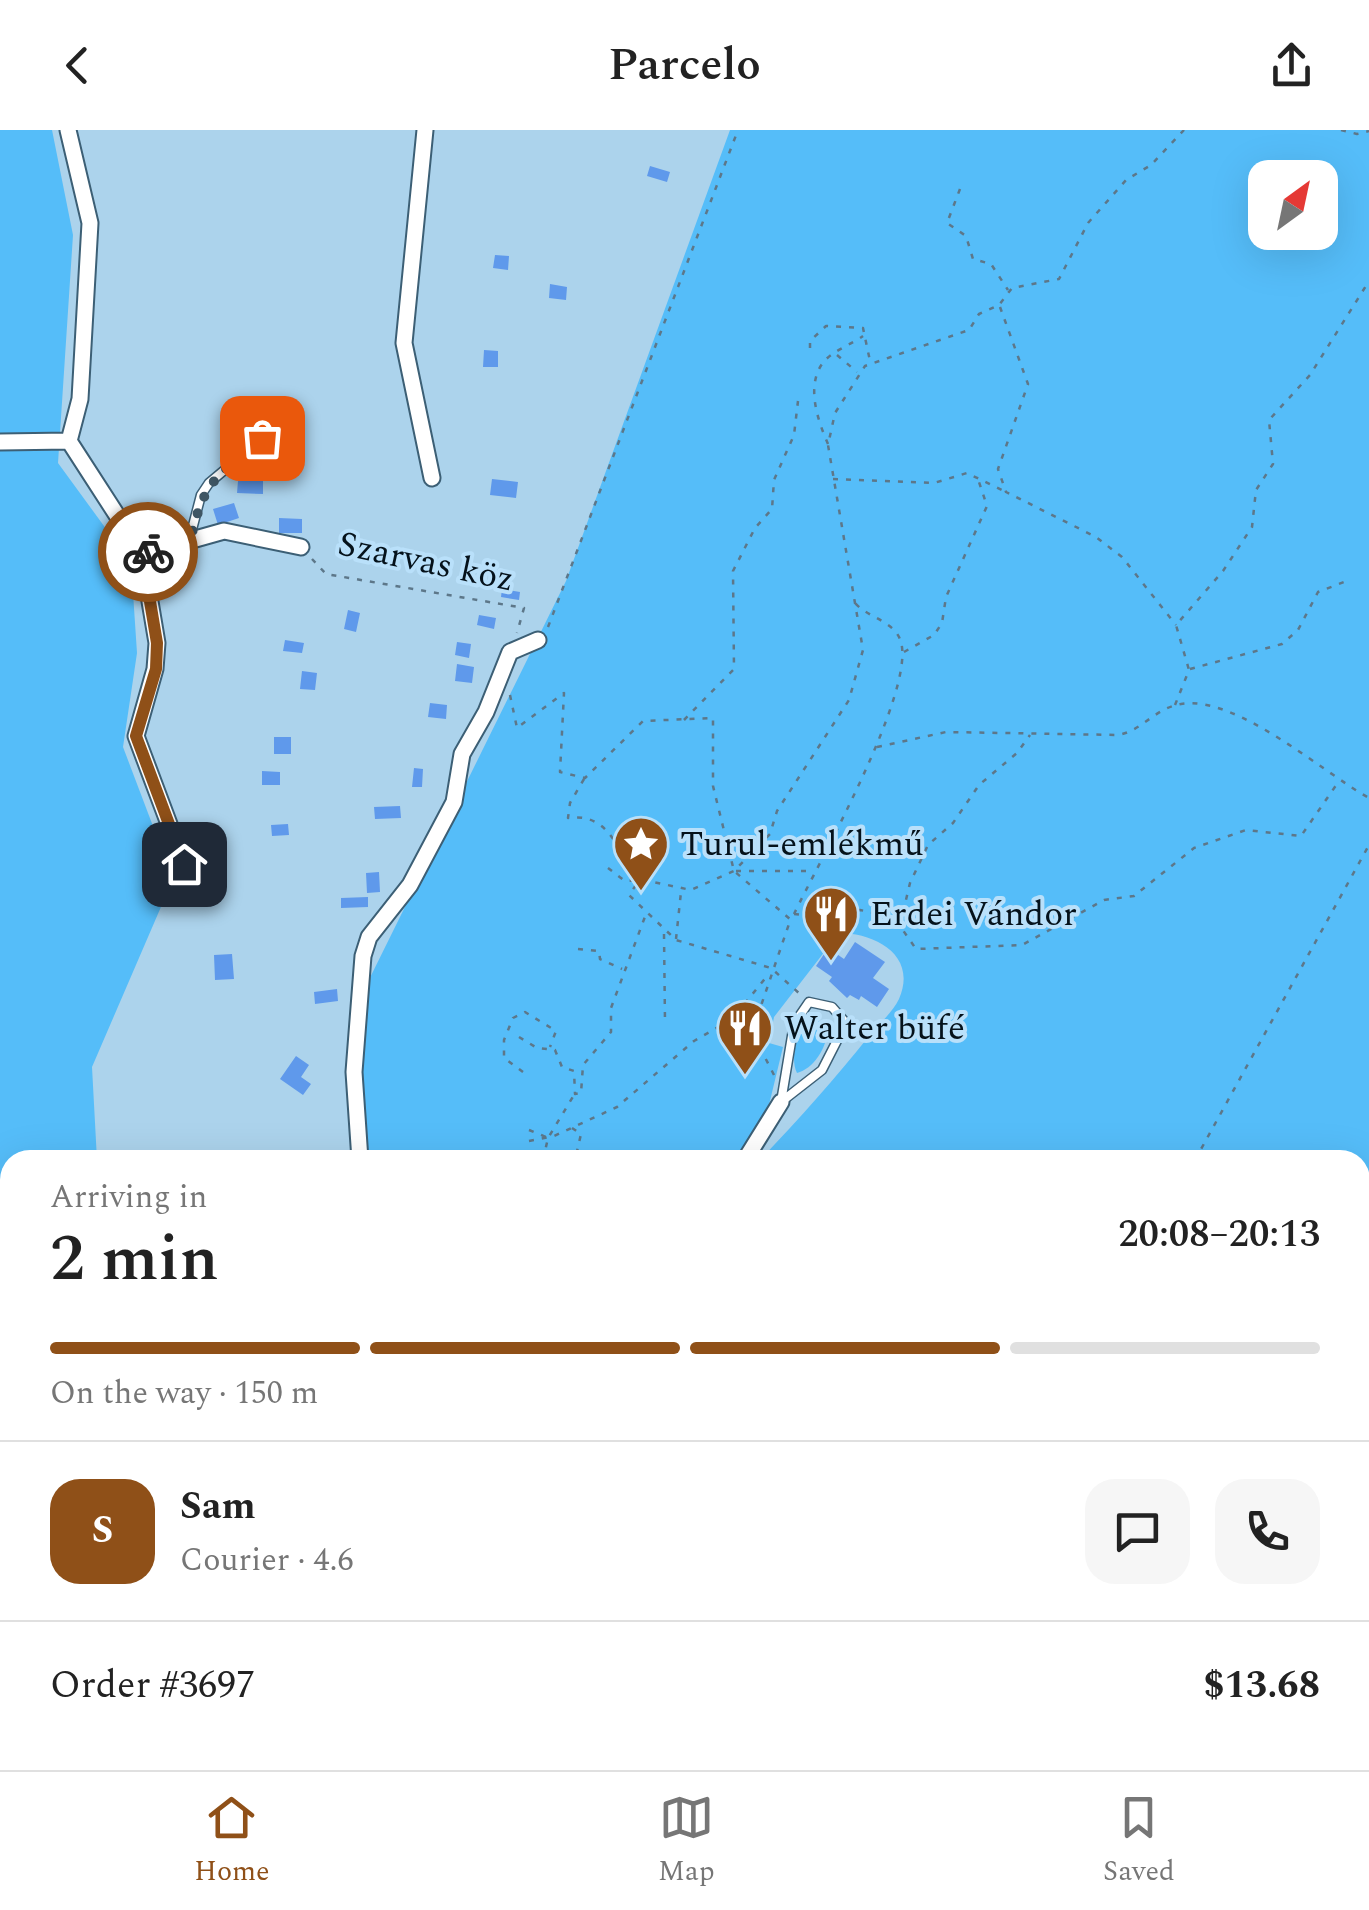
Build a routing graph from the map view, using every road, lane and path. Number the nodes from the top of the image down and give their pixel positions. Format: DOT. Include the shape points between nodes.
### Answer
graph roads {
  1 [pos="68,130"];
  2 [pos="425,130"];
  3 [pos="738,130"];
  4 [pos="1184,130"];
  5 [pos="1341,130"];
  6 [pos="1369,131"];
  7 [pos="960,190"];
  8 [pos="1369,281"];
  9 [pos="1008,292"];
  10 [pos="1000,305"];
  11 [pos="864,336"];
  12 [pos="810,348"];
  13 [pos="836,354"];
  14 [pos="870,362"];
  15 [pos="859,372"];
  16 [pos="798,401"];
  17 [pos="289,416"];
  18 [pos="69,441"];
  19 [pos="0,442"];
  20 [pos="828,445"];
  21 [pos="432,478"];
  22 [pos="831,478"];
  23 [pos="978,479"];
  24 [pos="1006,492"];
  25 [pos="190,541"];
  26 [pos="301,547"];
  27 [pos="142,554"];
  28 [pos="1344,582"];
  29 [pos="854,602"];
  30 [pos="1176,625"];
  31 [pos="518,632"];
  32 [pos="538,640"];
  33 [pos="902,652"];
  34 [pos="505,664"];
  35 [pos="1189,670"];
  36 [pos="1174,706"];
  37 [pos="684,722"];
  38 [pos="1030,734"];
  39 [pos="874,749"];
  40 [pos="585,778"];
  41 [pos="1338,781"];
  42 [pos="1369,798"];
  43 [pos="1369,844"];
  44 [pos="617,845"];
  45 [pos="184,864"];
  46 [pos="608,868"];
  47 [pos="734,871"];
  48 [pos="814,872"];
  49 [pos="637,884"];
  50 [pos="682,889"];
  51 [pos="646,914"];
  52 [pos="794,914"];
  53 [pos="790,920"];
  54 [pos="900,926"];
  55 [pos="664,932"];
  56 [pos="676,940"];
  57 [pos="578,949"];
  58 [pos="771,968"];
  59 [pos="624,970"];
  60 [pos="769,974"];
  61 [pos="809,1002"];
  62 [pos="665,1022"];
  63 [pos="519,1037"];
  64 [pos="549,1049"];
  65 [pos="523,1072"];
  66 [pos="576,1094"];
  67 [pos="781,1102"];
  68 [pos="572,1128"];
  69 [pos="529,1130"];
  70 [pos="548,1138"];
  71 [pos="529,1142"];
  72 [pos="359,1150"];
  73 [pos="545,1150"];
  74 [pos="577,1150"];
  75 [pos="751,1150"];
  76 [pos="1201,1150"];
  1 -- 18 [label="street" via="90,223 80,399"];
  2 -- 21 [label="street" via="404,343"];
  3 -- 32 [label="path" via="558,606"];
  4 -- 9 [label="path" via="1088,223 1064,274"];
  5 -- 6 [label="path"];
  7 -- 9 [label="path" via="947,223 966,236 973,259 991,264"];
  8 -- 30 [label="path" via="1310,375 1269,420 1273,464 1256,490 1252,527"];
  9 -- 10 [label="path"];
  10 -- 14 [label="path" via="979,314 969,330"];
  10 -- 24 [label="path" via="1028,384 998,468"];
  11 -- 12 [label="path" via="864,328 826,326"];
  11 -- 13 [label="path"];
  11 -- 14 [label="path"];
  13 -- 15 [label="path"];
  13 -- 20 [label="path" via="823,362 816,388 816,415"];
  14 -- 15 [label="path"];
  15 -- 20 [label="path" via="836,413"];
  16 -- 37 [label="path" via="772,509 754,528 733,571 734,669"];
  17 -- 25 [label="lane" via="209,484"];
  18 -- 19 [label="street"];
  18 -- 27 [label="street"];
  20 -- 22 [label="path"];
  22 -- 23 [label="path" via="934,484 967,473"];
  22 -- 29 [label="path"];
  23 -- 24 [label="path"];
  23 -- 33 [label="path" via="986,506 946,597 942,623 934,635"];
  24 -- 30 [label="path" via="1109,547"];
  25 -- 26 [label="street" via="230,531"];
  25 -- 27 [label="street"];
  26 -- 31 [label="path, Szarvas köz" via="326,574 524,608"];
  27 -- 45 [label="street" via="157,643 136,736"];
  28 -- 35 [label="path" via="1318,592 1298,630 1282,644"];
  29 -- 33 [label="path" via="893,628"];
  29 -- 47 [label="path" via="863,650 849,700 777,811 770,834"];
  30 -- 35 [label="path"];
  32 -- 34 [label="street" via="510,652"];
  33 -- 39 [label="path"];
  34 -- 40 [label="path" via="516,728 564,693 560,772"];
  34 -- 72 [label="street" via="462,754 454,802 363,956 354,1072"];
  35 -- 36 [label="path"];
  36 -- 38 [label="path" via="1127,734"];
  36 -- 41 [label="path" via="1210,708 1273,734"];
  37 -- 40 [label="path" via="640,723"];
  37 -- 47 [label="path" via="713,718 713,786"];
  38 -- 39 [label="path" via="946,732"];
  38 -- 54 [label="path" via="923,852"];
  39 -- 48 [label="path"];
  40 -- 44 [label="path" via="568,818 584,816 607,828"];
  41 -- 42 [label="path"];
  41 -- 54 [label="path" via="1300,836 1246,830 1194,848 1134,896 1104,900 1022,944 916,948"];
  43 -- 76 [label="path"];
  46 -- 49 [label="path"];
  47 -- 48 [label="path"];
  47 -- 50 [label="path" via="704,887"];
  47 -- 53 [label="path"];
  48 -- 52 [label="path"];
  49 -- 50 [label="path"];
  49 -- 51 [label="path" via="629,895"];
  50 -- 56 [label="path"];
  51 -- 55 [label="path"];
  51 -- 59 [label="path"];
  52 -- 53 [label="path"];
  52 -- 54 [label="path" via="860,910"];
  53 -- 58 [label="path"];
  55 -- 56 [label="path"];
  55 -- 62 [label="path"];
  56 -- 58 [label="path"];
  57 -- 59 [label="path" via="599,951 600,959"];
  58 -- 60 [label="path"];
  58 -- 61 [label="path"];
  59 -- 66 [label="path" via="610,1032 588,1054"];
  60 -- 67 [label="path" via="752,1038 773,1072"];
  60 -- 68 [label="path" via="732,1019 694,1041 616,1107"];
  61 -- 67 [label="lane" via="794,1024"];
  61 -- 67 [label="lane" via="832,1007 846,1023 822,1070"];
  63 -- 64 [label="path"];
  64 -- 65 [label="path" via="556,1031 546,1021 526,1012 513,1018 504,1058"];
  64 -- 66 [label="path" via="574,1071"];
  66 -- 70 [label="path"];
  67 -- 75 [label="street"];
  68 -- 70 [label="path"];
  68 -- 74 [label="path" via="581,1134"];
  69 -- 70 [label="path"];
  70 -- 71 [label="path"];
  70 -- 73 [label="path"];
}
